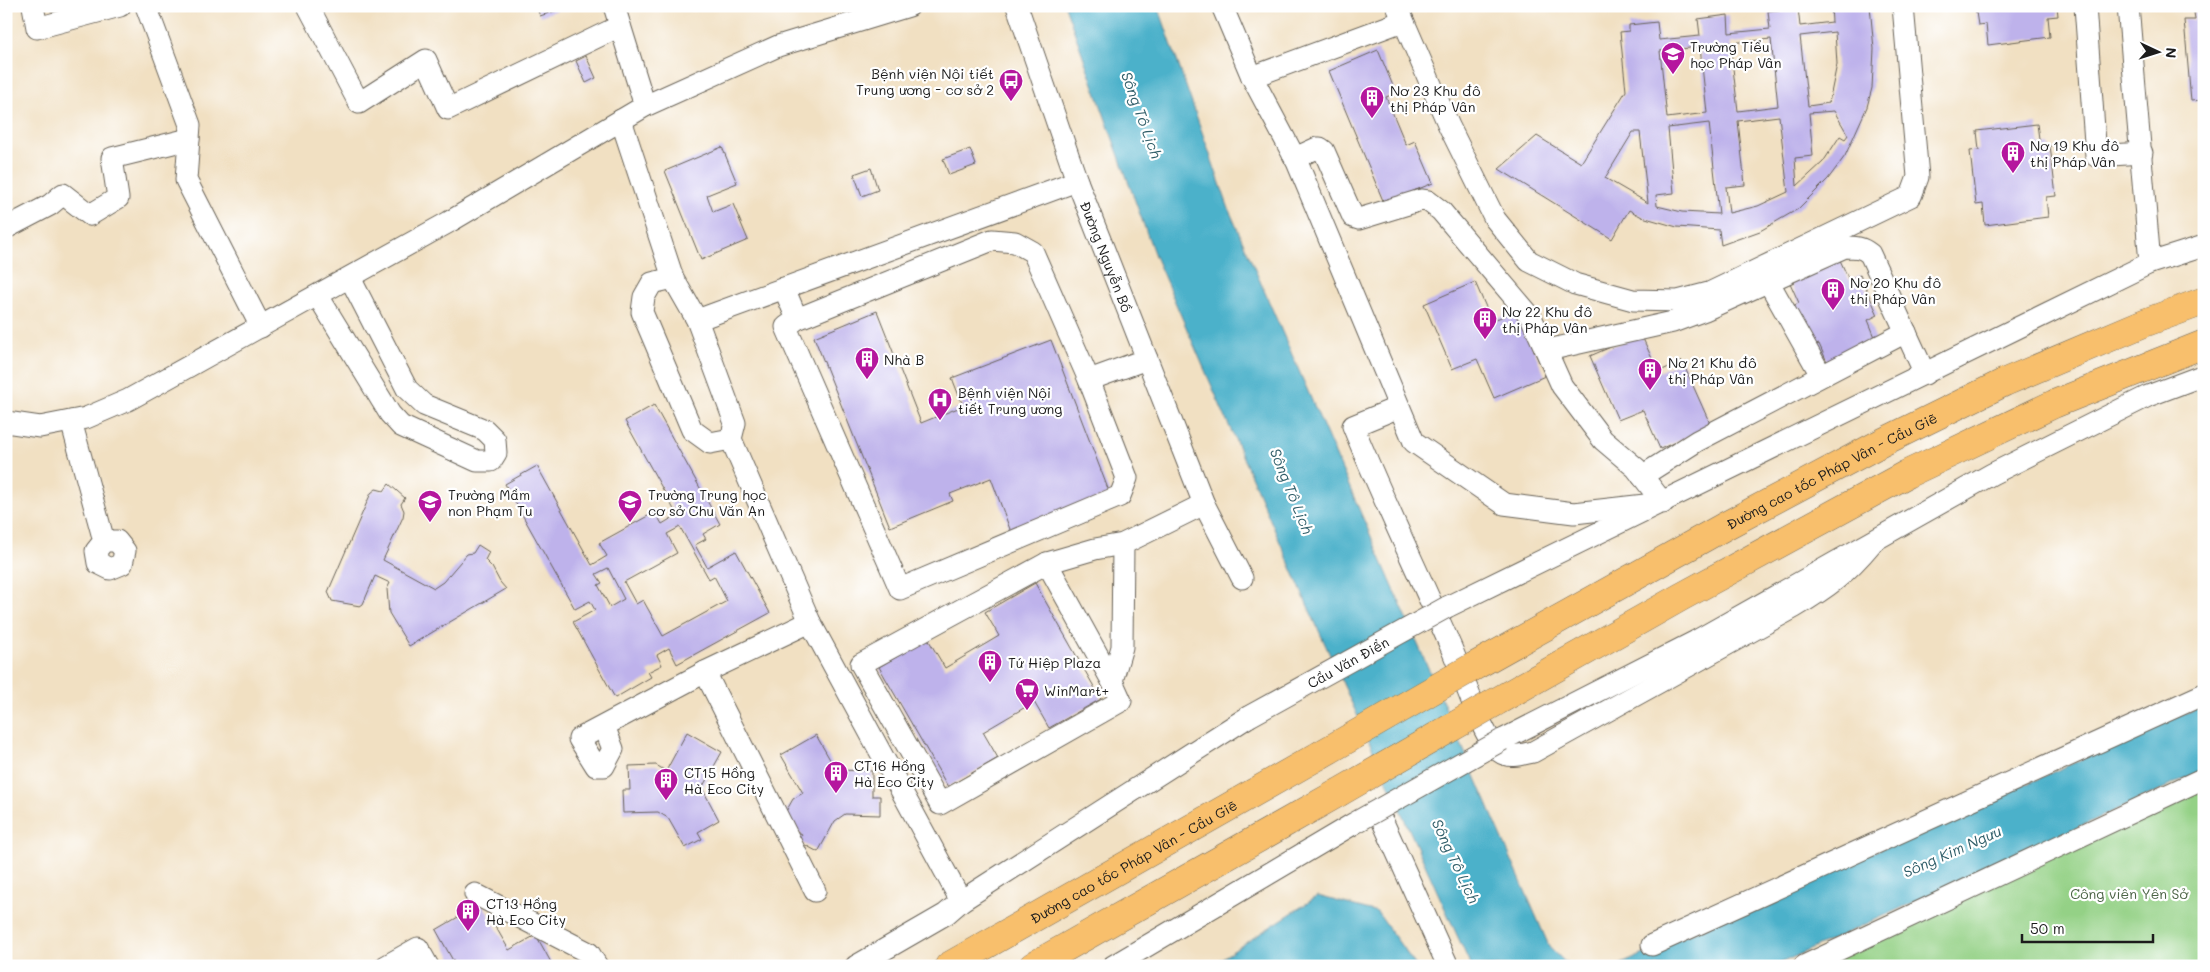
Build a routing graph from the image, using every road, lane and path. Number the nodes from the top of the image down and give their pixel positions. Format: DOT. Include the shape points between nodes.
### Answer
graph roads {
  1 [pos="33,6"];
  2 [pos="120,6"];
  3 [pos="146,6"];
  4 [pos="308,6"];
  5 [pos="909,6"];
  6 [pos="1017,6"];
  7 [pos="1222,6"];
  8 [pos="1903,6"];
  9 [pos="2084,6"];
  10 [pos="2128,6"];
  11 [pos="1400,13"];
  12 [pos="617,16"];
  13 [pos="1252,77"];
  14 [pos="644,106"];
  15 [pos="621,120"];
  16 [pos="189,139"];
  17 [pos="2142,153"];
  18 [pos="1295,158"];
  19 [pos="1077,181"];
  20 [pos="6,228"];
  21 [pos="2204,246"];
  22 [pos="2150,263"];
  23 [pos="350,278"];
  24 [pos="673,278"];
  25 [pos="1768,281"];
  26 [pos="784,288"];
  27 [pos="318,296"];
  28 [pos="2204,301"];
  29 [pos="796,319"];
  30 [pos="697,320"];
  31 [pos="260,327"];
  32 [pos="1906,332"];
  33 [pos="2204,344"];
  34 [pos="1548,350"];
  35 [pos="1147,359"];
  36 [pos="1924,374"];
  37 [pos="1821,375"];
  38 [pos="2204,375"];
  39 [pos="1089,380"];
  40 [pos="1399,407"];
  41 [pos="71,421"];
  42 [pos="6,422"];
  43 [pos="732,439"];
  44 [pos="1642,476"];
  45 [pos="1663,503"];
  46 [pos="1204,504"];
  47 [pos="104,540"];
  48 [pos="1123,544"];
  49 [pos="1871,544"];
  50 [pos="1047,563"];
  51 [pos="1242,578"];
  52 [pos="810,622"];
  53 [pos="705,672"];
  54 [pos="1112,681"];
  55 [pos="2204,694"];
  56 [pos="604,726"];
  57 [pos="2204,778"];
  58 [pos="1383,822"];
  59 [pos="815,891"];
  60 [pos="475,894"];
  61 [pos="962,901"];
  62 [pos="1652,945"];
  63 [pos="386,966"];
  64 [pos="428,966"];
  65 [pos="598,966"];
  66 [pos="856,966"];
  67 [pos="949,966"];
  68 [pos="1033,966"];
  69 [pos="1113,966"];
  70 [pos="1448,966"];
  71 [pos="1804,966"];
  1 -- 2 [label="street" via="37,28"];
  3 -- 16 [label="street" via="190,125"];
  4 -- 12 [label="street" via="359,103 426,60 448,109"];
  5 -- 14 [label="street" via="778,46"];
  6 -- 19 [label="street, Đường Nguyễn Bồ"];
  7 -- 13 [label="street"];
  8 -- 11 [label="street" via="1918,176 1910,196 1709,293 1678,301 1632,300 1575,284 1529,261 1495,219 1449,126"];
  9 -- 17 [label="street" via="2096,156"];
  10 -- 17 [label="street"];
  11 -- 13 [label="street"];
  12 -- 14 [label="street"];
  13 -- 18 [label="street"];
  14 -- 15 [label="street"];
  15 -- 23 [label="street"];
  15 -- 24 [label="street"];
  16 -- 20 [label="street" via="112,158 118,198 90,215 63,194 50,205"];
  16 -- 31 [label="street" via="186,180"];
  17 -- 22 [label="street"];
  18 -- 34 [label="street" via="1317,148 1324,151 1353,217 1359,219 1421,200 1442,211 1531,316"];
  18 -- 40 [label="street"];
  19 -- 26 [label="street"];
  19 -- 35 [label="street, Đường Nguyễn Bồ"];
  21 -- 22 [label="street, Cầu Văn Điển"];
  22 -- 36 [label="street, Cầu Văn Điển"];
  23 -- 27 [label="street"];
  23 -- 27 [label="street" via="407,389 424,405 485,430 495,440 496,453 491,461 477,461 401,426 390,414"];
  24 -- 30 [label="street"];
  24 -- 43 [label="street" via="652,283 644,297 642,312 692,430 710,443"];
  25 -- 32 [label="street" via="1846,248 1862,248 1870,254"];
  25 -- 34 [label="street" via="1672,322"];
  25 -- 37 [label="street"];
  26 -- 29 [label="street"];
  26 -- 30 [label="street"];
  27 -- 31 [label="street"];
  28 -- 67 [label="highway, Đường cao tốc Pháp Vân - Cầu Giẽ, bridge" via="2005,382 1727,524"];
  29 -- 39 [label="street" via="992,240 1015,242 1033,252"];
  29 -- 39 [label="street" via="786,326 900,589 1120,496 1127,478"];
  30 -- 43 [label="street" via="735,423"];
  31 -- 41 [label="street" via="128,400"];
  32 -- 36 [label="street"];
  32 -- 37 [label="street"];
  33 -- 68 [label="highway, bridge" via="2054,404 1907,474 1680,597"];
  34 -- 44 [label="street" via="1562,386 1603,440"];
  35 -- 39 [label="street"];
  35 -- 46 [label="street, Đường Nguyễn Bồ"];
  36 -- 45 [label="street, Cầu Văn Điển"];
  37 -- 44 [label="street" via="1697,441"];
  38 -- 49 [label="street" via="2148,396 1992,474"];
  40 -- 45 [label="street" via="1414,442 1504,504 1574,513"];
  40 -- 49 [label="street" via="1353,426 1488,737 1500,753 1515,756 1532,752 1795,607 1830,586"];
  41 -- 42 [label="street" via="40,426"];
  41 -- 47 [label="street"];
  43 -- 52 [label="street"];
  44 -- 45 [label="street"];
  45 -- 61 [label="street, Cầu Văn Điển, bridge" via="1447,607 1248,717"];
  46 -- 48 [label="street"];
  46 -- 51 [label="street, Đường Nguyễn Bồ"];
  48 -- 50 [label="street"];
  48 -- 54 [label="street" via="1122,647"];
  49 -- 69 [label="street, bridge" via="1696,641 1502,740"];
  50 -- 54 [label="street"];
  50 -- 54 [label="street" via="861,664 878,698 940,804 1122,701"];
  52 -- 53 [label="street"];
  52 -- 61 [label="street"];
  53 -- 56 [label="street"];
  53 -- 59 [label="street"];
  55 -- 62 [label="street"];
  57 -- 71 [label="street"];
  58 -- 70 [label="street"];
  60 -- 65 [label="street" via="588,953"];
  61 -- 66 [label="street, Cầu Văn Điển" via="946,914"];
  63 -- 64 [label="street" via="418,948"];
}
